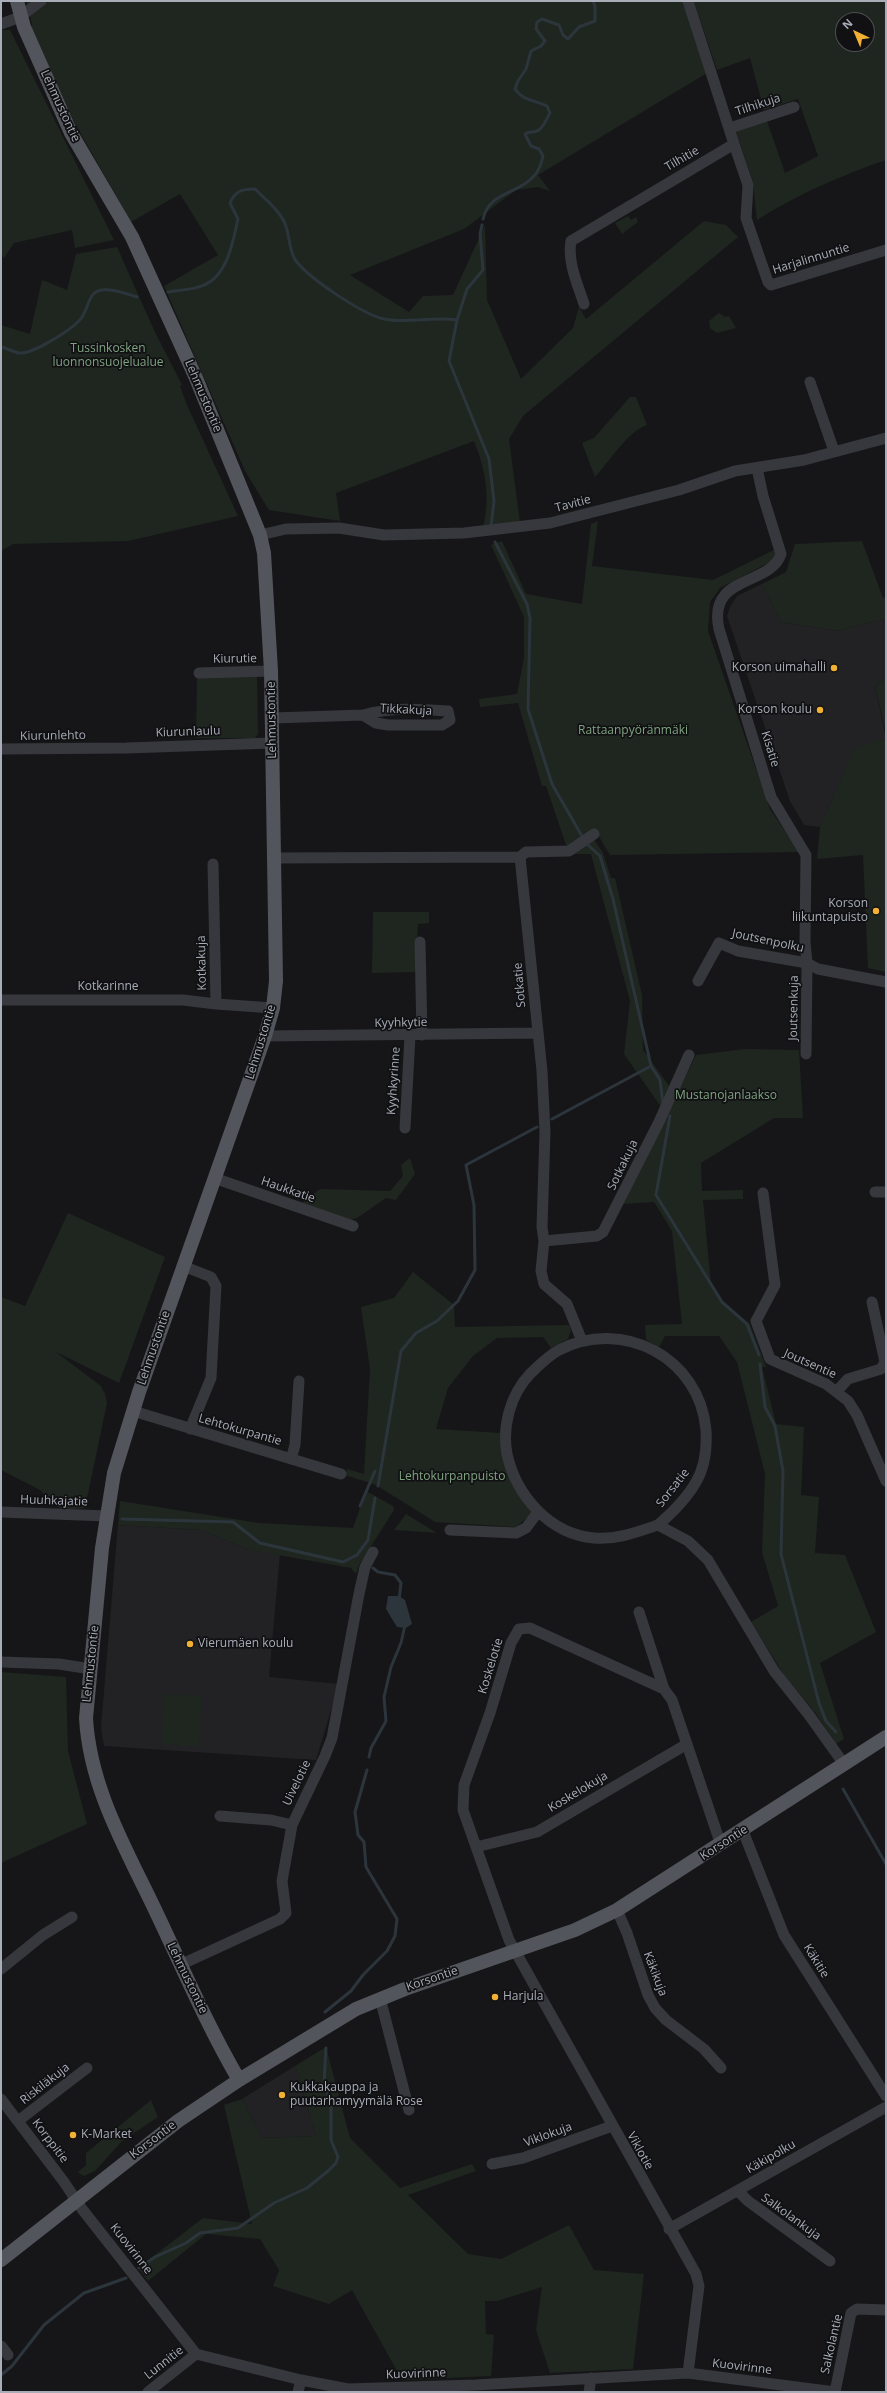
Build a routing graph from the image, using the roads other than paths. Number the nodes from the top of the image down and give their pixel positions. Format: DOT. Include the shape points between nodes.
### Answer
graph roads {
  1 [pos="17,1"];
  2 [pos="41,1"];
  3 [pos="688,1"];
  4 [pos="20,17"];
  5 [pos="1,24"];
  6 [pos="794,107"];
  7 [pos="730,128"];
  8 [pos="734,144"];
  9 [pos="886,250"];
  10 [pos="584,304"];
  11 [pos="810,382"];
  12 [pos="886,438"];
  13 [pos="834,451"];
  14 [pos="758,468"];
  15 [pos="260,535"];
  16 [pos="272,671"];
  17 [pos="199,673"];
  18 [pos="363,715"];
  19 [pos="273,718"];
  20 [pos="273,743"];
  21 [pos="104,748"];
  22 [pos="1,749"];
  23 [pos="594,834"];
  24 [pos="520,857"];
  25 [pos="274,858"];
  26 [pos="213,864"];
  27 [pos="420,942"];
  28 [pos="807,963"];
  29 [pos="698,981"];
  30 [pos="886,982"];
  31 [pos="1,1000"];
  32 [pos="216,1004"];
  33 [pos="273,1008"];
  34 [pos="538,1034"];
  35 [pos="422,1035"];
  36 [pos="265,1036"];
  37 [pos="410,1036"];
  38 [pos="806,1054"];
  39 [pos="689,1055"];
  40 [pos="404,1128"];
  41 [pos="214,1178"];
  42 [pos="763,1194"];
  43 [pos="353,1226"];
  44 [pos="544,1241"];
  45 [pos="183,1266"];
  46 [pos="872,1302"];
  47 [pos="582,1342"];
  48 [pos="299,1381"];
  49 [pos="837,1391"];
  50 [pos="133,1410"];
  51 [pos="190,1429"];
  52 [pos="291,1459"];
  53 [pos="341,1474"];
  54 [pos="886,1481"];
  55 [pos="1,1512"];
  56 [pos="538,1512"];
  57 [pos="107,1516"];
  58 [pos="658,1525"];
  59 [pos="450,1530"];
  60 [pos="373,1552"];
  61 [pos="639,1612"];
  62 [pos="1,1662"];
  63 [pos="91,1669"];
  64 [pos="664,1689"];
  65 [pos="886,1737"];
  66 [pos="687,1744"];
  67 [pos="844,1764"];
  68 [pos="220,1816"];
  69 [pos="292,1826"];
  70 [pos="743,1831"];
  71 [pos="721,1845"];
  72 [pos="476,1847"];
  73 [pos="617,1910"];
  74 [pos="72,1918"];
  75 [pos="515,1952"];
  76 [pos="180,1965"];
  77 [pos="1,1968"];
  78 [pos="380,1998"];
  79 [pos="87,2068"];
  80 [pos="721,2068"];
  81 [pos="239,2080"];
  82 [pos="886,2096"];
  83 [pos="1,2099"];
  84 [pos="886,2107"];
  85 [pos="409,2110"];
  86 [pos="18,2121"];
  87 [pos="612,2126"];
  88 [pos="492,2164"];
  89 [pos="738,2191"];
  90 [pos="77,2200"];
  91 [pos="669,2229"];
  92 [pos="1,2260"];
  93 [pos="830,2261"];
  94 [pos="886,2310"];
  95 [pos="196,2354"];
  96 [pos="688,2373"];
  97 [pos="591,2378"];
  98 [pos="301,2380"];
  99 [pos="474,2388"];
  100 [pos="148,2392"];
  101 [pos="298,2392"];
  102 [pos="588,2392"];
  103 [pos="835,2392"];
  1 -- 4 [label="main road, Lehmustontie"];
  2 -- 4 [label="street"];
  3 -- 7 [label="street"];
  4 -- 5 [label="street"];
  4 -- 15 [label="main road, Lehmustontie" via="71,133 135,244 196,378"];
  6 -- 7 [label="street, Tilhikuja"];
  7 -- 8 [label="street"];
  8 -- 9 [label="street, Harjalinnuntie" via="748,185 746,218 771,285"];
  8 -- 10 [label="street, Tilhitie" via="571,241 573,268"];
  11 -- 13 [label="street"];
  12 -- 13 [label="street, Tavitie"];
  13 -- 14 [label="street, Tavitie" via="804,460"];
  14 -- 15 [label="street, Tavitie" via="735,471 679,490 550,523 464,533 384,535 339,528 286,529"];
  14 -- 28 [label="street, Kisatie" via="763,496 781,554 779,561 772,567 730,590 721,601 716,619 771,797 806,854"];
  15 -- 16 [label="main road, Lehmustontie" via="264,553"];
  16 -- 17 [label="street, Kiurutie"];
  16 -- 19 [label="main road, Lehmustontie"];
  18 -- 18 [label="street, Tikkakuja" via="376,723 388,724 442,724 450,720 448,711 394,709"];
  18 -- 19 [label="street, Tikkakuja"];
  19 -- 20 [label="main road, Lehmustontie"];
  20 -- 21 [label="street, Kiurunlaulu"];
  20 -- 25 [label="main road, Lehmustontie"];
  21 -- 22 [label="street, Kiurunlehto"];
  23 -- 24 [label="street" via="569,851 526,852"];
  24 -- 25 [label="street"];
  24 -- 34 [label="street, Sotkatie"];
  25 -- 33 [label="main road, Lehmustontie" via="276,981"];
  26 -- 32 [label="street, Kotkakuja"];
  27 -- 35 [label="street"];
  28 -- 29 [label="street, Joutsenpolku" via="738,951 719,943"];
  28 -- 30 [label="street" via="818,969"];
  28 -- 38 [label="street, Joutsenkuja"];
  31 -- 32 [label="street, Kotkarinne" via="183,1000"];
  32 -- 33 [label="street, Kotkakuja"];
  33 -- 36 [label="main road, Lehmustontie"];
  34 -- 35 [label="street, Kyyhkytie"];
  34 -- 44 [label="street, Sotkatie" via="545,1132 542,1227"];
  35 -- 37 [label="street, Kyyhkytie"];
  36 -- 37 [label="street, Kyyhkytie"];
  36 -- 41 [label="main road, Lehmustontie" via="232,1134"];
  37 -- 40 [label="street, Kyyhkyrinne"];
  39 -- 44 [label="street, Sotkakuja" via="663,1115 603,1232 597,1236"];
  41 -- 43 [label="street, Haukkatie"];
  41 -- 45 [label="main road, Lehmustontie"];
  42 -- 49 [label="street, Joutsentie" via="775,1285 756,1321 766,1352 774,1362"];
  44 -- 47 [label="street, Sotkatie" via="541,1257 544,1284 567,1304"];
  45 -- 50 [label="main road, Lehmustontie"];
  45 -- 51 [label="street" via="211,1277 216,1286 211,1378"];
  46 -- 49 [label="street" via="885,1362 881,1369 848,1379"];
  47 -- 56 [label="street, Sorsatie" via="558,1351 538,1365 524,1380 512,1403 506,1423 506,1446 511,1473"];
  47 -- 58 [label="street, Sorsatie" via="620,1339 646,1345 684,1376 692,1385 701,1404 707,1446 702,1470 696,1483"];
  48 -- 52 [label="street" via="295,1445"];
  49 -- 54 [label="street, Joutsentie" via="848,1401 857,1415"];
  50 -- 51 [label="street, Lehtokurpantie"];
  50 -- 57 [label="main road, Lehmustontie" via="114,1474"];
  51 -- 52 [label="street, Lehtokurpantie"];
  52 -- 53 [label="street, Lehtokurpantie"];
  55 -- 57 [label="street, Huuhkajatie"];
  56 -- 58 [label="street, Sorsatie" via="554,1524 593,1538 632,1534"];
  56 -- 59 [label="street" via="526,1528 516,1533"];
  57 -- 63 [label="main road, Lehmustontie"];
  58 -- 67 [label="street, Sorsatie" via="688,1541 708,1560 774,1672"];
  60 -- 69 [label="street, Uivelotie" via="365,1567 360,1587 332,1738"];
  61 -- 64 [label="street"];
  62 -- 63 [label="street" via="59,1664"];
  63 -- 76 [label="main road, Lehmustontie" via="86,1724 87,1744 96,1782"];
  64 -- 66 [label="street" via="672,1700"];
  64 -- 72 [label="street, Koskelotie" via="530,1628 520,1629 511,1643 490,1713 464,1785 463,1810"];
  65 -- 67 [label="main road, Korsontie"];
  66 -- 71 [label="street"];
  66 -- 72 [label="street, Koskelokuja" via="537,1832"];
  67 -- 70 [label="main road, Korsontie"];
  68 -- 69 [label="street" via="271,1820"];
  69 -- 76 [label="street, Uivelotie" via="282,1881 286,1913 280,1919"];
  70 -- 71 [label="main road, Korsontie"];
  70 -- 82 [label="street, Käkitie" via="784,1935"];
  71 -- 73 [label="main road, Korsontie"];
  72 -- 75 [label="street, Koskelotie"];
  73 -- 75 [label="main road, Korsontie" via="575,1930"];
  73 -- 80 [label="street, Käkikuja" via="655,2008 704,2049"];
  74 -- 77 [label="street" via="43,1935"];
  75 -- 78 [label="main road, Korsontie"];
  75 -- 87 [label="street, Viklotie"];
  76 -- 81 [label="main road, Lehmustontie"];
  78 -- 81 [label="main road, Korsontie" via="307,2037"];
  78 -- 85 [label="street"];
  79 -- 86 [label="street, Riskiläkuja"];
  81 -- 90 [label="main road, Korsontie" via="178,2121"];
  83 -- 86 [label="street, Korppitie"];
  84 -- 89 [label="street, Käkipolku"];
  86 -- 90 [label="street, Korppitie"];
  87 -- 88 [label="street, Viklokuja" via="523,2158"];
  87 -- 91 [label="street, Viklotie"];
  89 -- 91 [label="street, Käkipolku"];
  89 -- 93 [label="street, Salkolankuja"];
  90 -- 92 [label="main road, Korsontie"];
  90 -- 95 [label="street, Kuovirinne"];
  91 -- 96 [label="street, Viklotie" via="696,2274 700,2286"];
  94 -- 103 [label="street, Salkolantie" via="857,2309 851,2313"];
  95 -- 98 [label="street, Kuovirinne"];
  95 -- 100 [label="street, Lunnitie"];
  96 -- 97 [label="street, Kuovirinne"];
  96 -- 103 [label="street, Kuovirinne"];
  97 -- 99 [label="street, Kuovirinne"];
  97 -- 102 [label="street"];
  98 -- 99 [label="street, Kuovirinne" via="348,2389"];
  98 -- 101 [label="street"];
}
